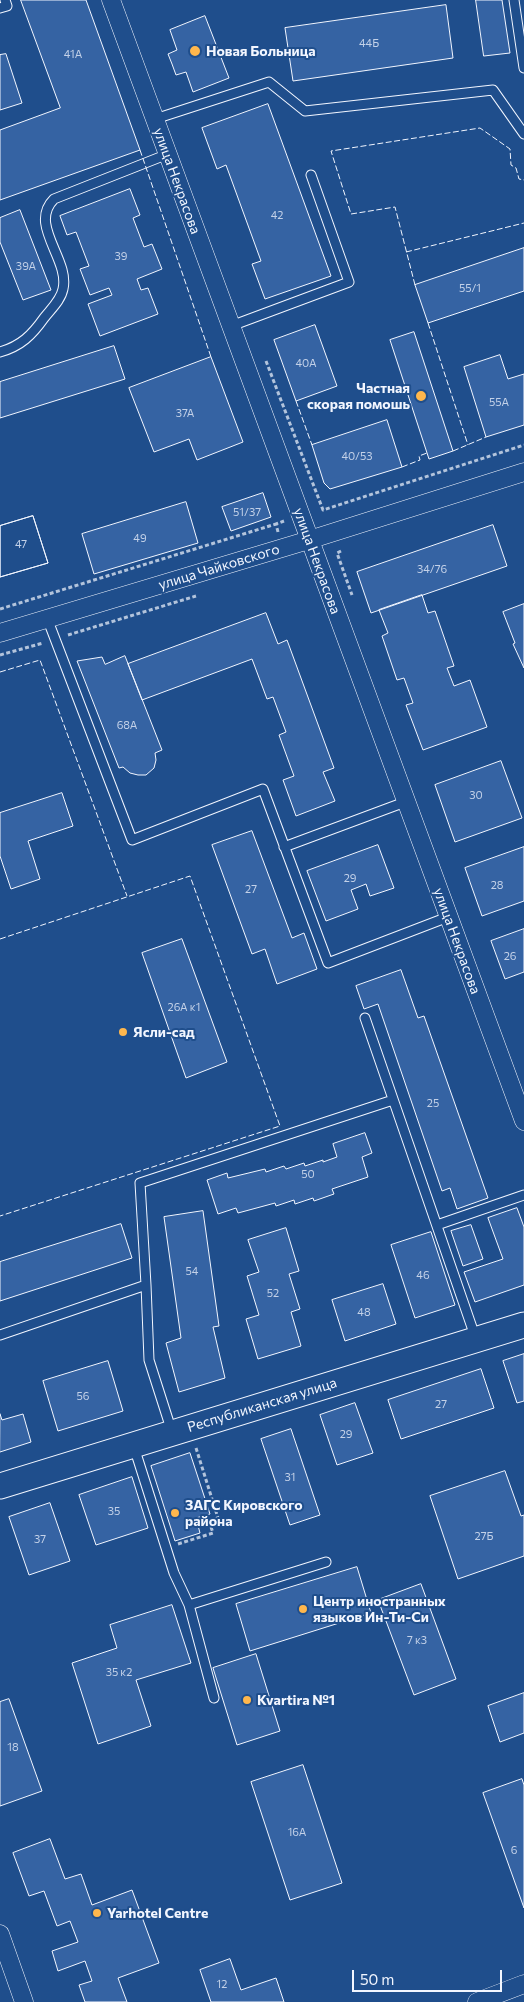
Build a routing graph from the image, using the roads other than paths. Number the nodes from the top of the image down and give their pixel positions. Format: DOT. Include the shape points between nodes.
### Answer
graph roads {
  1 [pos="5,0"];
  2 [pos="111,0"];
  3 [pos="514,0"];
  4 [pos="0,8"];
  5 [pos="524,68"];
  6 [pos="155,120"];
  7 [pos="524,134"];
  8 [pos="168,154"];
  9 [pos="312,175"];
  10 [pos="230,326"];
  11 [pos="0,352"];
  12 [pos="524,472"];
  13 [pos="309,540"];
  14 [pos="47,618"];
  15 [pos="0,632"];
  16 [pos="405,802"];
  17 [pos="284,847"];
  18 [pos="448,917"];
  19 [pos="365,1018"];
  20 [pos="393,1100"];
  21 [pos="524,1121"];
  22 [pos="524,1195"];
  23 [pos="437,1225"];
  24 [pos="146,1285"];
  25 [pos="524,1325"];
  26 [pos="0,1335"];
  27 [pos="476,1339"];
  28 [pos="181,1430"];
  29 [pos="133,1445"];
  30 [pos="0,1486"];
  31 [pos="326,1562"];
  32 [pos="189,1605"];
  33 [pos="214,1698"];
  34 [pos="0,1934"];
  35 [pos="524,1984"];
  36 [pos="24,2002"];
  37 [pos="477,2002"];
  1 -- 4 [label="lane" via="7,6"];
  2 -- 6 [label="street, улица Некрасова"];
  3 -- 5 [label="lane"];
  6 -- 7 [label="lane" via="268,82 305,111 493,90"];
  6 -- 8 [label="street, улица Некрасова"];
  8 -- 10 [label="street, улица Некрасова"];
  8 -- 11 [label="lane" via="54,199 47,206 44,216 64,277 62,295 32,334 14,348"];
  9 -- 10 [label="lane" via="349,282"];
  10 -- 13 [label="street, улица Некрасова"];
  12 -- 13 [label="street, улица Чайковского"];
  13 -- 14 [label="street, улица Чайковского"];
  13 -- 16 [label="street, улица Некрасова"];
  14 -- 15 [label="street, улица Чайковского"];
  14 -- 17 [label="lane" via="132,840 263,789"];
  16 -- 17 [label="lane"];
  16 -- 18 [label="street, улица Некрасова"];
  17 -- 18 [label="lane" via="328,963"];
  18 -- 21 [label="street, улица Некрасова"];
  19 -- 20 [label="lane"];
  20 -- 23 [label="lane"];
  20 -- 24 [label="lane" via="140,1183"];
  22 -- 23 [label="lane"];
  23 -- 27 [label="lane"];
  24 -- 26 [label="lane"];
  24 -- 28 [label="lane" via="149,1360"];
  25 -- 27 [label="main road, Республиканская улица"];
  27 -- 28 [label="main road, Республиканская улица"];
  28 -- 29 [label="main road, Республиканская улица"];
  29 -- 30 [label="main road, Республиканская улица"];
  29 -- 32 [label="lane" via="174,1573"];
  31 -- 32 [label="lane"];
  32 -- 33 [label="lane"];
  34 -- 36 [label="street"];
  35 -- 37 [label="street"];
}
